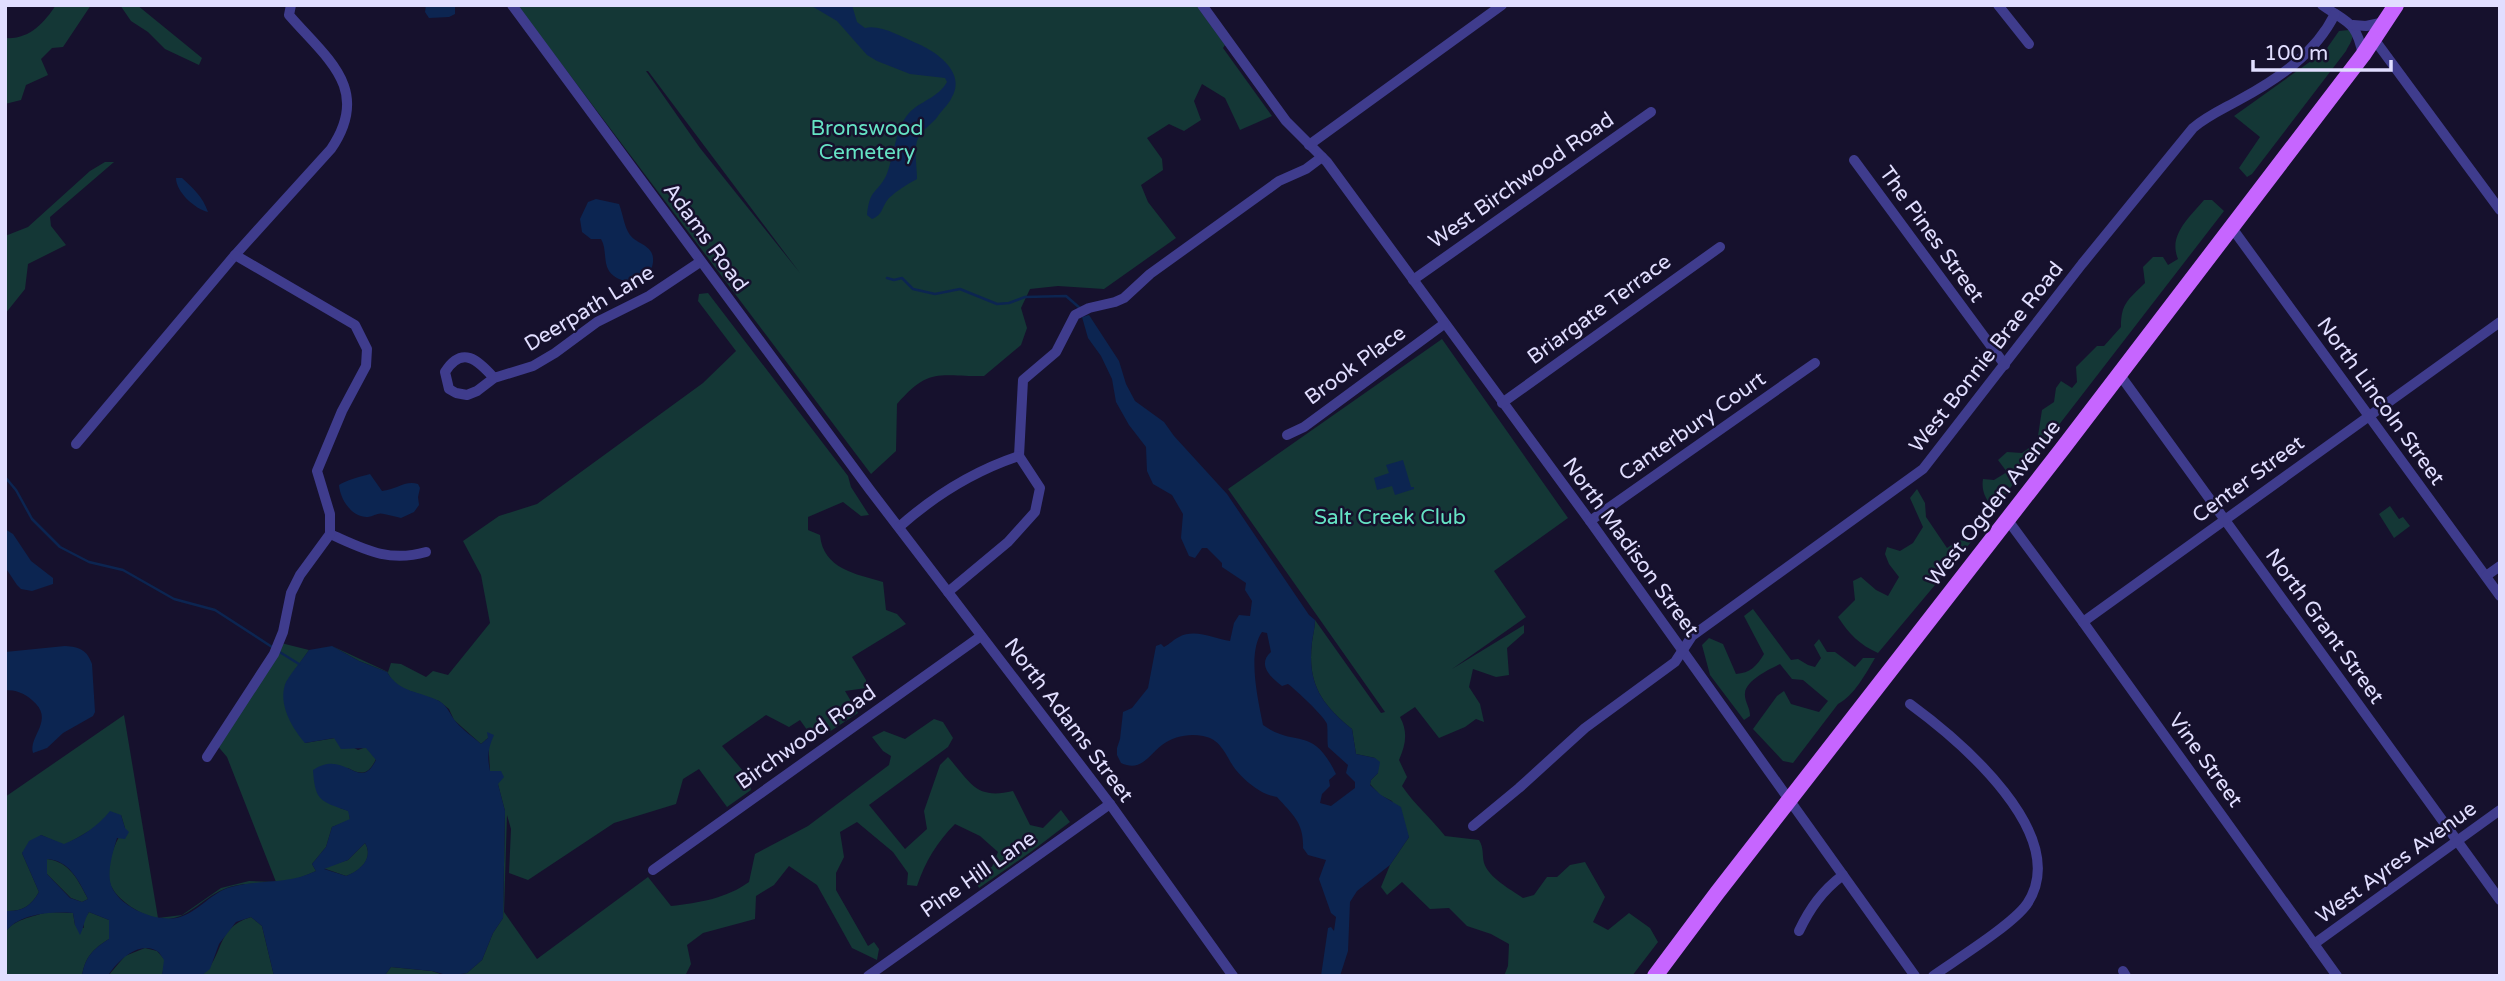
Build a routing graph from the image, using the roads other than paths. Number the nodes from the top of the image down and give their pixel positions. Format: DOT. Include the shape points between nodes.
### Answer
graph roads {
  1 [pos="291,5"];
  2 [pos="512,5"];
  3 [pos="1202,5"];
  4 [pos="1502,5"];
  5 [pos="1998,5"];
  6 [pos="2322,5"];
  7 [pos="2396,5"];
  8 [pos="2335,14"];
  9 [pos="2385,22"];
  10 [pos="2353,25"];
  11 [pos="2374,39"];
  12 [pos="2029,44"];
  13 [pos="2363,55"];
  14 [pos="1651,112"];
  15 [pos="1310,145"];
  16 [pos="1322,157"];
  17 [pos="1854,160"];
  18 [pos="2500,210"];
  19 [pos="2232,228"];
  20 [pos="1720,247"];
  21 [pos="235,255"];
  22 [pos="700,262"];
  23 [pos="1413,281"];
  24 [pos="2500,322"];
  25 [pos="1444,324"];
  26 [pos="1815,363"];
  27 [pos="2005,365"];
  28 [pos="2120,375"];
  29 [pos="494,378"];
  30 [pos="1502,402"];
  31 [pos="2368,416"];
  32 [pos="1287,435"];
  33 [pos="76,444"];
  34 [pos="1019,456"];
  35 [pos="870,490"];
  36 [pos="2007,519"];
  37 [pos="2225,520"];
  38 [pos="1590,521"];
  39 [pos="900,527"];
  40 [pos="330,534"];
  41 [pos="426,552"];
  42 [pos="2500,566"];
  43 [pos="2486,576"];
  44 [pos="948,592"];
  45 [pos="2500,596"];
  46 [pos="2082,622"];
  47 [pos="981,636"];
  48 [pos="1682,652"];
  49 [pos="1910,704"];
  50 [pos="207,757"];
  51 [pos="1791,799"];
  52 [pos="1110,804"];
  53 [pos="2500,810"];
  54 [pos="1473,826"];
  55 [pos="2457,841"];
  56 [pos="653,870"];
  57 [pos="1843,876"];
  58 [pos="2500,900"];
  59 [pos="1799,931"];
  60 [pos="2314,944"];
  61 [pos="867,976"];
  62 [pos="1233,976"];
  63 [pos="1655,976"];
  64 [pos="1916,976"];
  65 [pos="1933,976"];
  66 [pos="2337,976"];
  1 -- 21 [label="street" via="289,15 343,81 347,115 331,149"];
  2 -- 22 [label="street, Adams Road"];
  3 -- 15 [label="street, North Madison Street" via="1296,134"];
  4 -- 15 [label="street"];
  5 -- 12 [label="street"];
  6 -- 8 [label="street"];
  7 -- 9 [label="main road, West Ogden Avenue"];
  8 -- 10 [label="street"];
  8 -- 27 [label="street, West Bonnie Brae Road" via="2326,32 2293,67 2193,128"];
  9 -- 10 [label="street"];
  9 -- 11 [label="main road, West Ogden Avenue"];
  10 -- 13 [label="street"];
  11 -- 13 [label="main road, West Ogden Avenue"];
  11 -- 18 [label="street"];
  13 -- 19 [label="main road, West Ogden Avenue"];
  14 -- 23 [label="street, West Birchwood Road"];
  15 -- 16 [label="street, North Madison Street"];
  16 -- 23 [label="street, North Madison Street"];
  16 -- 34 [label="street" via="1279,181 1124,298 1075,315 1056,352 1023,380"];
  17 -- 27 [label="street, The Pines Street"];
  19 -- 28 [label="main road, West Ogden Avenue"];
  19 -- 31 [label="street, North Lincoln Street"];
  20 -- 30 [label="street, Briargate Terrace"];
  21 -- 33 [label="street"];
  21 -- 40 [label="street" via="355,325 367,348 366,366 317,471 330,514"];
  22 -- 29 [label="street, Deerpath Lane" via="649,296 597,322 534,366"];
  22 -- 35 [label="street, Adams Road"];
  23 -- 25 [label="street, North Madison Street"];
  24 -- 31 [label="street, Center Street"];
  25 -- 30 [label="street, North Madison Street"];
  25 -- 32 [label="street, Brook Place"];
  26 -- 38 [label="street, Canterbury Court"];
  27 -- 48 [label="street, West Bonnie Brae Road" via="1916,476 1692,636"];
  28 -- 36 [label="main road, West Ogden Avenue"];
  28 -- 37 [label="street, North Grant Street"];
  29 -- 29 [label="street, Deerpath Lane" via="467,395 449,389 445,372 451,362 467,357 477,360"];
  30 -- 38 [label="street, North Madison Street"];
  31 -- 37 [label="street, Center Street"];
  31 -- 43 [label="street, North Lincoln Street"];
  34 -- 39 [label="street" via="987,467 935,497"];
  34 -- 44 [label="street" via="1040,488 1035,512 1008,542"];
  35 -- 39 [label="street, North Adams Street"];
  36 -- 46 [label="street"];
  36 -- 51 [label="main road, West Ogden Avenue"];
  37 -- 46 [label="street, Center Street"];
  37 -- 55 [label="street, North Grant Street"];
  38 -- 48 [label="street, North Madison Street"];
  39 -- 44 [label="street, North Adams Street"];
  40 -- 41 [label="street" via="379,555 407,557"];
  40 -- 50 [label="street" via="291,593 276,650"];
  42 -- 43 [label="street"];
  43 -- 45 [label="street, North Lincoln Street"];
  44 -- 47 [label="street, North Adams Street"];
  46 -- 60 [label="street, Vine Street"];
  47 -- 52 [label="street, North Adams Street"];
  47 -- 56 [label="street, Birchwood Road"];
  48 -- 51 [label="street, North Madison Street"];
  48 -- 54 [label="street, West Bonnie Brae Road" via="1675,662 1584,728"];
  49 -- 65 [label="street" via="1961,744 1998,785 2031,835 2038,862 2034,890 2019,912"];
  51 -- 57 [label="street, North Madison Street"];
  51 -- 63 [label="main road, West Ogden Avenue"];
  52 -- 61 [label="street, Pine Hill Lane"];
  52 -- 62 [label="street, North Adams Street"];
  53 -- 55 [label="street, West Ayres Avenue"];
  55 -- 58 [label="street, North Grant Street"];
  55 -- 60 [label="street, West Ayres Avenue"];
  57 -- 59 [label="street" via="1821,894"];
  57 -- 64 [label="street, North Madison Street"];
  60 -- 66 [label="street, Vine Street"];
}
